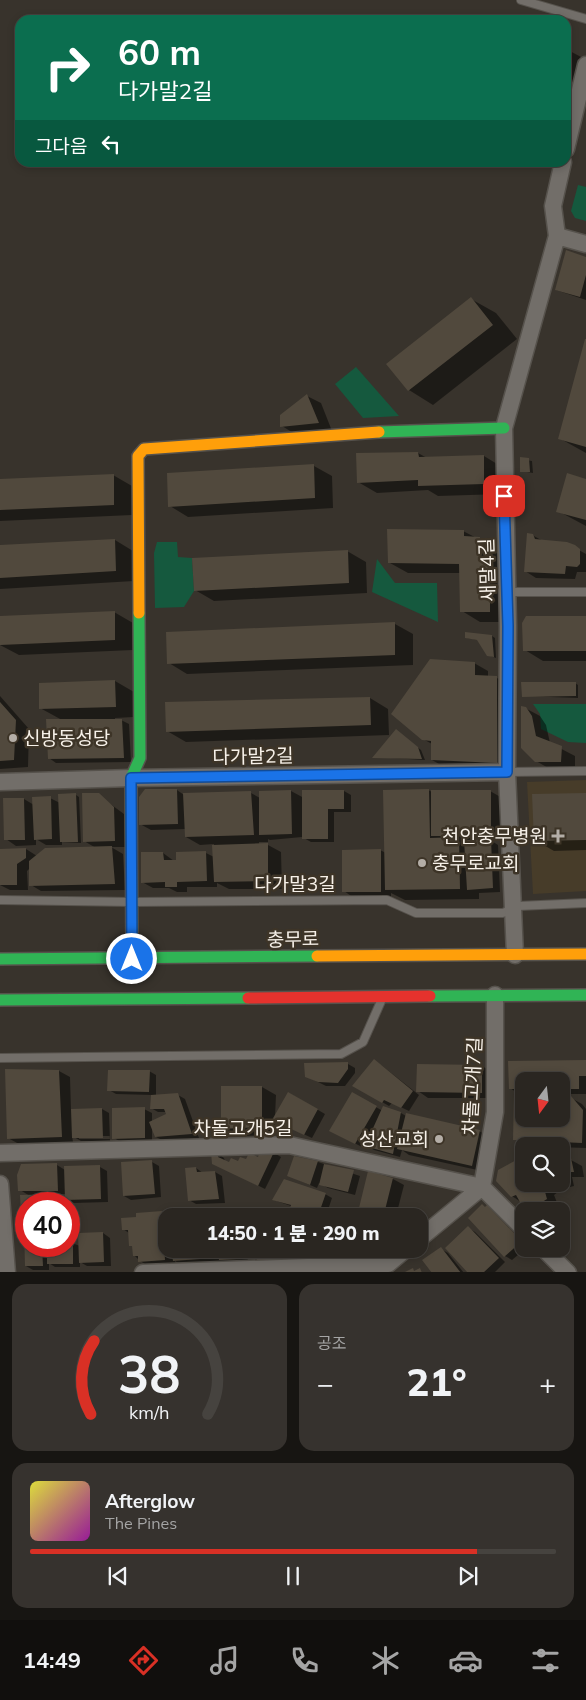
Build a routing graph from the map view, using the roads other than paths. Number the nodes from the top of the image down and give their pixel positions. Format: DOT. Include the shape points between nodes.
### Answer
graph roads {
  1 [pos="521,0"];
  2 [pos="586,19"];
  3 [pos="586,65"];
  4 [pos="571,128"];
  5 [pos="562,167"];
  6 [pos="557,236"];
  7 [pos="586,244"];
  8 [pos="504,428"];
  9 [pos="508,592"];
  10 [pos="586,592"];
  11 [pos="586,771"];
  12 [pos="507,772"];
  13 [pos="131,778"];
  14 [pos="0,782"];
  15 [pos="0,900"];
  16 [pos="132,902"];
  17 [pos="586,903"];
  18 [pos="513,908"];
  19 [pos="586,953"];
  20 [pos="516,955"];
  21 [pos="0,959"];
  22 [pos="132,959"];
  23 [pos="495,995"];
  24 [pos="522,995"];
  25 [pos="586,995"];
  26 [pos="383,996"];
  27 [pos="0,1000"];
  28 [pos="577,1006"];
  29 [pos="0,1058"];
  30 [pos="0,1153"];
  31 [pos="0,1184"];
  32 [pos="482,1187"];
  33 [pos="515,1220"];
  34 [pos="428,1232"];
  35 [pos="552,1257"];
  36 [pos="395,1258"];
  37 [pos="7,1272"];
  38 [pos="143,1272"];
  39 [pos="568,1272"];
  1 -- 2 [label="lane"];
  3 -- 4 [label="street"];
  5 -- 6 [label="street, 새말4길" via="553,206"];
  6 -- 7 [label="street"];
  6 -- 8 [label="street, 새말4길"];
  8 -- 9 [label="street, 새말4길"];
  8 -- 13 [label="main road" via="411,430 144,449 137,463 140,758"];
  9 -- 10 [label="lane"];
  9 -- 12 [label="street, 새말4길"];
  11 -- 12 [label="lane"];
  12 -- 13 [label="street, 다가말2길"];
  12 -- 18 [label="street, 새말4길"];
  13 -- 14 [label="street, 다가말2길"];
  13 -- 16 [label="main road"];
  15 -- 16 [label="lane, 다가말3길"];
  16 -- 18 [label="lane, 다가말3길" via="387,900 416,913 503,913"];
  16 -- 22 [label="main road"];
  17 -- 18 [label="lane, 다가말3길"];
  18 -- 20 [label="street, 새말4길"];
  19 -- 20 [label="main road, 충무로"];
  20 -- 22 [label="main road, 충무로"];
  21 -- 22 [label="main road, 충무로"];
  23 -- 24 [label="main road"];
  23 -- 26 [label="main road"];
  23 -- 32 [label="street, 차돌고개7길" via="495,1112"];
  24 -- 25 [label="main road"];
  24 -- 28 [label="main road"];
  26 -- 27 [label="main road"];
  26 -- 29 [label="lane" via="363,1042 341,1054"];
  30 -- 32 [label="street, 차돌고개5길" via="289,1145"];
  31 -- 37 [label="street"];
  32 -- 33 [label="street"];
  32 -- 34 [label="street"];
  35 -- 39 [label="street"];
  36 -- 38 [label="street" via="388,1264"];
}
